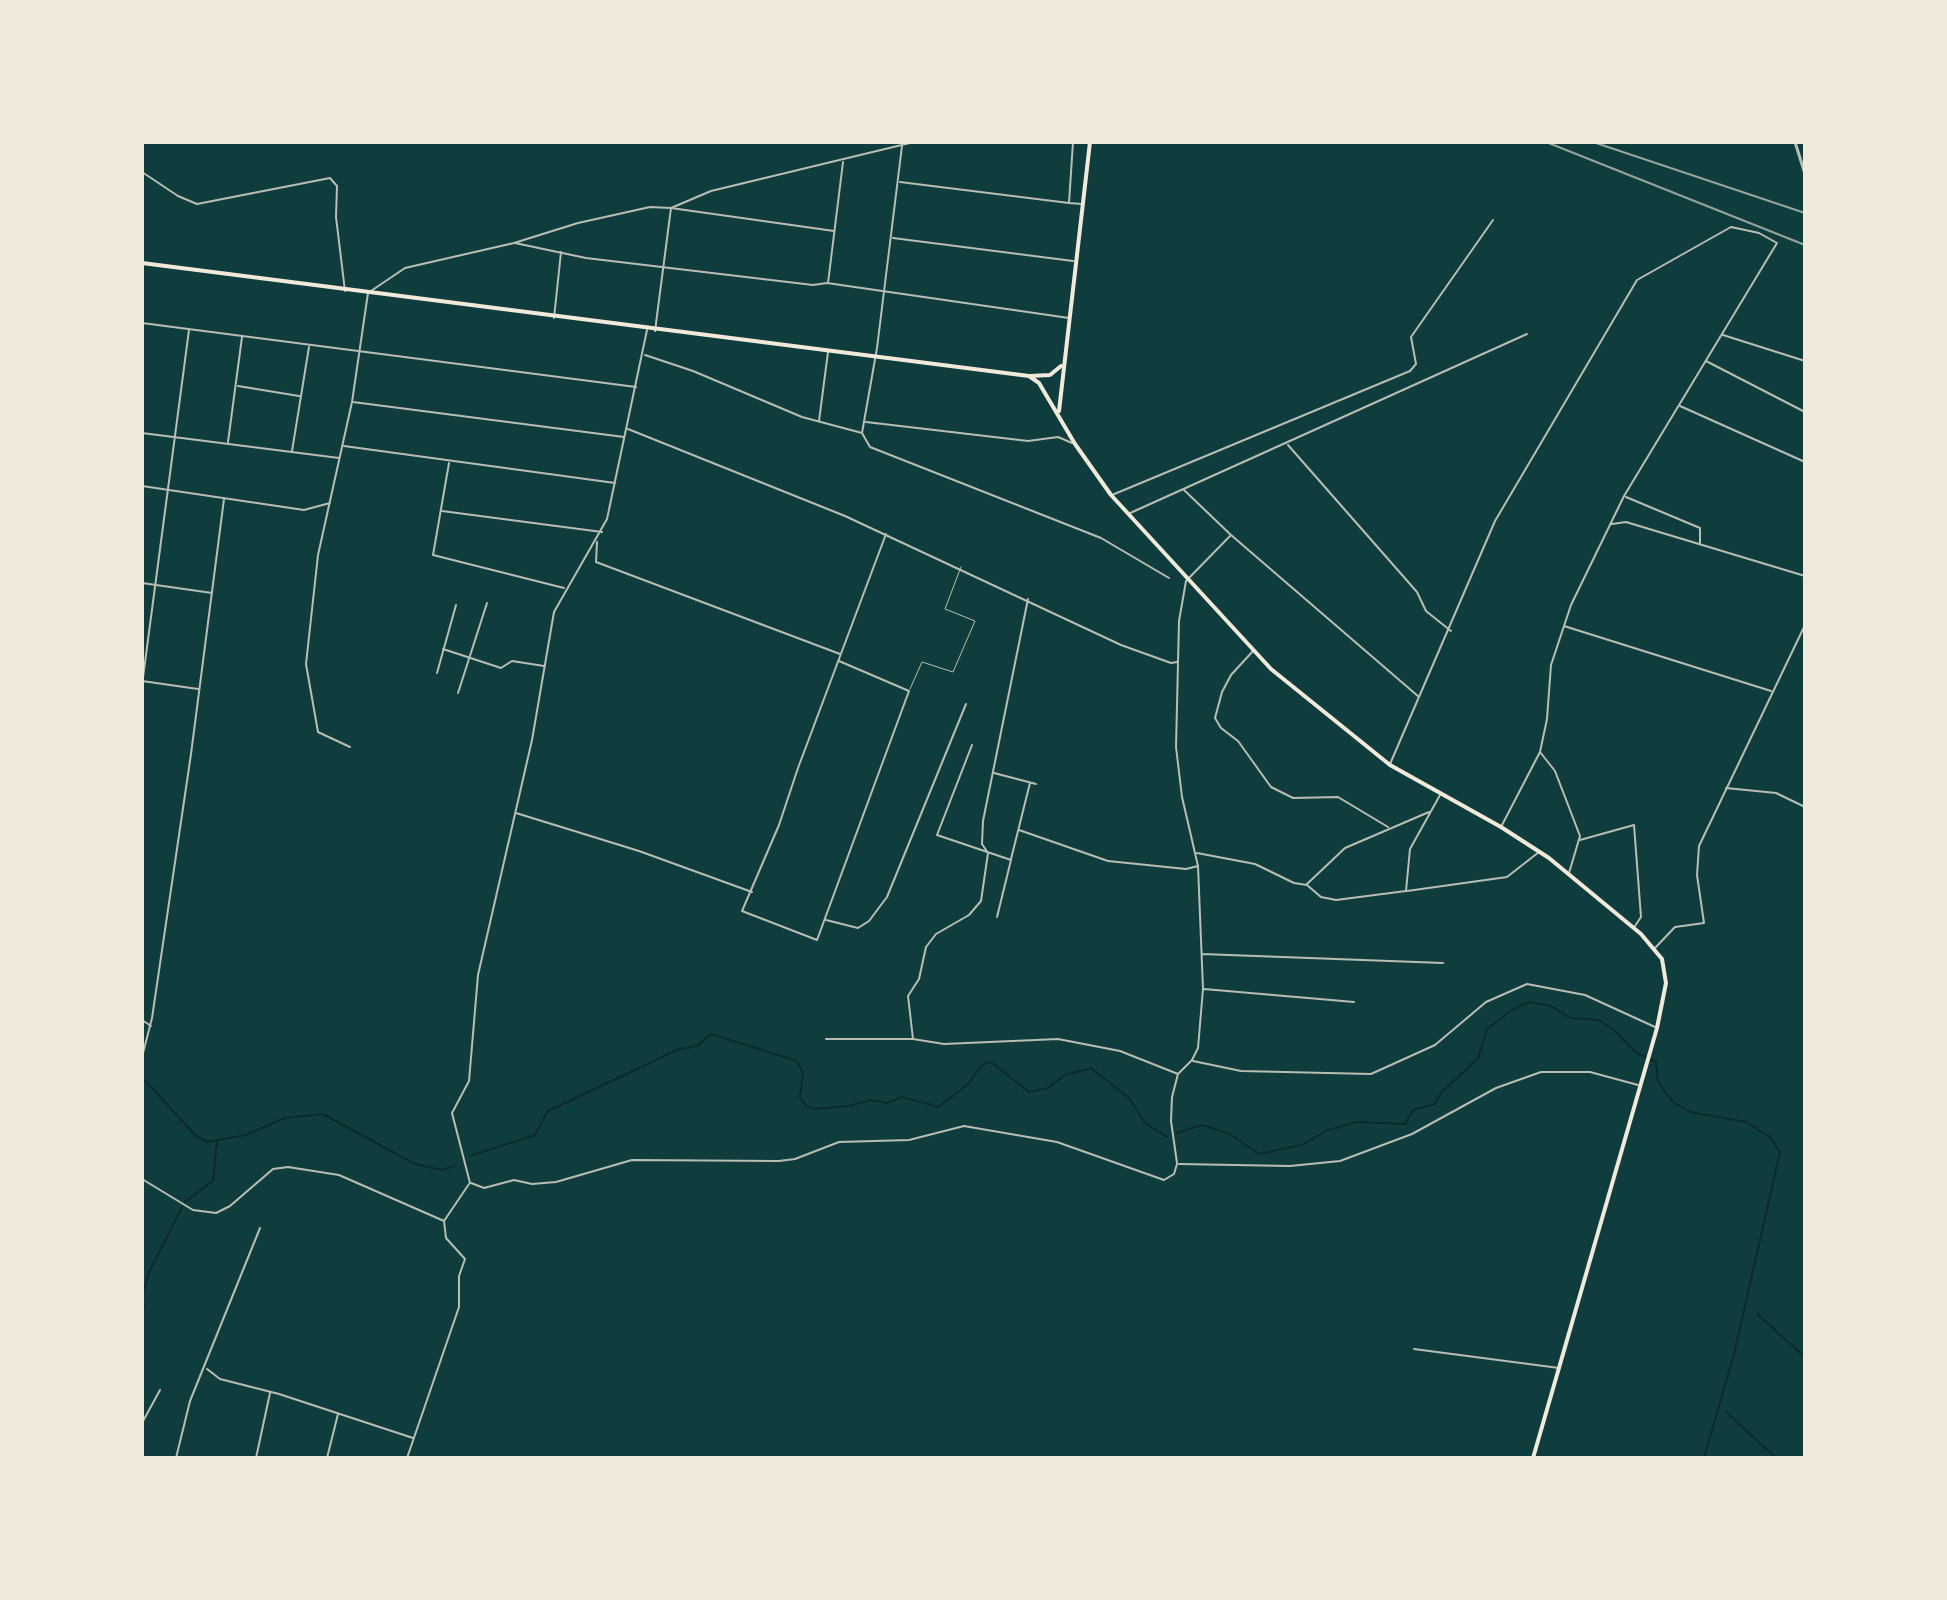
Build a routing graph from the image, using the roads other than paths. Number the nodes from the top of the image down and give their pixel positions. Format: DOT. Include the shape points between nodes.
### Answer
graph roads {
  1 [pos="914,142"];
  2 [pos="1073,142"];
  3 [pos="1090,142"];
  4 [pos="1795,142"];
  5 [pos="902,145"];
  6 [pos="843,161"];
  7 [pos="142,172"];
  8 [pos="1805,174"];
  9 [pos="900,182"];
  10 [pos="1069,203"];
  11 [pos="1084,204"];
  12 [pos="671,208"];
  13 [pos="1493,220"];
  14 [pos="834,231"];
  15 [pos="892,238"];
  16 [pos="514,243"];
  17 [pos="561,251"];
  18 [pos="1076,262"];
  19 [pos="142,263"];
  20 [pos="662,264"];
  21 [pos="827,283"];
  22 [pos="345,291"];
  23 [pos="368,293"];
  24 [pos="882,293"];
  25 [pos="554,318"];
  26 [pos="1069,318"];
  27 [pos="142,323"];
  28 [pos="190,329"];
  29 [pos="647,330"];
  30 [pos="655,331"];
  31 [pos="1527,334"];
  32 [pos="1723,335"];
  33 [pos="242,336"];
  34 [pos="309,345"];
  35 [pos="829,351"];
  36 [pos="359,353"];
  37 [pos="644,355"];
  38 [pos="875,357"];
  39 [pos="1706,361"];
  40 [pos="1805,361"];
  41 [pos="1063,364"];
  42 [pos="1029,376"];
  43 [pos="237,386"];
  44 [pos="636,387"];
  45 [pos="300,396"];
  46 [pos="352,402"];
  47 [pos="1679,406"];
  48 [pos="1805,412"];
  49 [pos="1059,413"];
  50 [pos="819,421"];
  51 [pos="864,422"];
  52 [pos="627,428"];
  53 [pos="142,433"];
  54 [pos="862,433"];
  55 [pos="175,437"];
  56 [pos="625,438"];
  57 [pos="228,443"];
  58 [pos="1075,444"];
  59 [pos="1287,444"];
  60 [pos="343,446"];
  61 [pos="292,452"];
  62 [pos="340,459"];
  63 [pos="449,462"];
  64 [pos="1805,462"];
  65 [pos="616,483"];
  66 [pos="142,486"];
  67 [pos="1184,489"];
  68 [pos="169,490"];
  69 [pos="1111,495"];
  70 [pos="1624,496"];
  71 [pos="224,499"];
  72 [pos="330,503"];
  73 [pos="441,511"];
  74 [pos="1128,514"];
  75 [pos="1610,523"];
  76 [pos="602,532"];
  77 [pos="886,534"];
  78 [pos="1231,535"];
  79 [pos="597,541"];
  80 [pos="1700,545"];
  81 [pos="961,567"];
  82 [pos="1805,576"];
  83 [pos="1169,578"];
  84 [pos="1186,581"];
  85 [pos="142,583"];
  86 [pos="156,585"];
  87 [pos="565,588"];
  88 [pos="212,593"];
  89 [pos="1028,599"];
  90 [pos="487,603"];
  91 [pos="456,605"];
  92 [pos="1562,625"];
  93 [pos="1805,625"];
  94 [pos="1451,631"];
  95 [pos="443,649"];
  96 [pos="1253,651"];
  97 [pos="841,655"];
  98 [pos="468,658"];
  99 [pos="839,661"];
  100 [pos="1178,662"];
  101 [pos="545,666"];
  102 [pos="437,673"];
  103 [pos="142,683"];
  104 [pos="200,689"];
  105 [pos="909,691"];
  106 [pos="1773,691"];
  107 [pos="458,693"];
  108 [pos="1421,698"];
  109 [pos="966,704"];
  110 [pos="972,745"];
  111 [pos="350,747"];
  112 [pos="1540,752"];
  113 [pos="1390,765"];
  114 [pos="994,772"];
  115 [pos="1030,783"];
  116 [pos="1036,784"];
  117 [pos="1725,787"];
  118 [pos="1441,794"];
  119 [pos="1805,807"];
  120 [pos="1429,812"];
  121 [pos="515,813"];
  122 [pos="1388,827"];
  123 [pos="1501,827"];
  124 [pos="1019,830"];
  125 [pos="1580,840"];
  126 [pos="1540,851"];
  127 [pos="988,853"];
  128 [pos="1196,853"];
  129 [pos="1011,860"];
  130 [pos="1198,866"];
  131 [pos="1569,874"];
  132 [pos="1307,885"];
  133 [pos="1406,891"];
  134 [pos="752,892"];
  135 [pos="997,917"];
  136 [pos="825,920"];
  137 [pos="1634,927"];
  138 [pos="1655,948"];
  139 [pos="1201,954"];
  140 [pos="1443,963"];
  141 [pos="1203,989"];
  142 [pos="1354,1002"];
  143 [pos="142,1020"];
  144 [pos="151,1026"];
  145 [pos="1657,1028"];
  146 [pos="826,1039"];
  147 [pos="913,1039"];
  148 [pos="142,1057"];
  149 [pos="1192,1060"];
  150 [pos="1178,1074"];
  151 [pos="1640,1085"];
  152 [pos="1177,1164"];
  153 [pos="142,1179"];
  154 [pos="146,1182"];
  155 [pos="470,1183"];
  156 [pos="142,1186"];
  157 [pos="444,1221"];
  158 [pos="260,1228"];
  159 [pos="1414,1349"];
  160 [pos="205,1368"];
  161 [pos="1559,1368"];
  162 [pos="160,1390"];
  163 [pos="270,1392"];
  164 [pos="338,1414"];
  165 [pos="142,1423"];
  166 [pos="414,1438"];
  167 [pos="176,1458"];
  168 [pos="256,1458"];
  169 [pos="327,1458"];
  170 [pos="407,1458"];
  171 [pos="1533,1458"];
  1 -- 5 [label="street"];
  2 -- 10 [label="street"];
  3 -- 11 [label="main road"];
  4 -- 8 [label="street"];
  5 -- 6 [label="street"];
  5 -- 9 [label="street"];
  6 -- 12 [label="street" via="711,191"];
  6 -- 14 [label="street"];
  7 -- 22 [label="street" via="197,204 330,178 337,186"];
  9 -- 10 [label="street"];
  9 -- 15 [label="street"];
  10 -- 11 [label="street"];
  11 -- 18 [label="main road"];
  12 -- 14 [label="street"];
  12 -- 16 [label="street" via="650,207 578,223"];
  12 -- 20 [label="street"];
  13 -- 69 [label="street" via="1411,337 1416,364 1410,371"];
  14 -- 21 [label="street"];
  15 -- 18 [label="street"];
  15 -- 24 [label="street"];
  16 -- 17 [label="street"];
  16 -- 23 [label="street" via="405,268"];
  17 -- 20 [label="street"];
  17 -- 25 [label="street"];
  18 -- 26 [label="main road"];
  19 -- 22 [label="main road"];
  20 -- 21 [label="street"];
  20 -- 30 [label="street"];
  21 -- 24 [label="street"];
  22 -- 23 [label="main road"];
  23 -- 25 [label="main road"];
  23 -- 36 [label="street"];
  24 -- 26 [label="street"];
  24 -- 38 [label="street"];
  25 -- 29 [label="main road"];
  26 -- 41 [label="main road"];
  27 -- 28 [label="street"];
  28 -- 33 [label="street"];
  28 -- 55 [label="street"];
  29 -- 30 [label="main road"];
  29 -- 37 [label="street"];
  30 -- 35 [label="main road"];
  31 -- 59 [label="street"];
  32 -- 39 [label="street"];
  32 -- 40 [label="street"];
  32 -- 94 [label="street" via="1777,243 1731,227 1637,280 1507,499"];
  33 -- 34 [label="street"];
  33 -- 43 [label="street"];
  34 -- 36 [label="street"];
  34 -- 45 [label="street"];
  35 -- 38 [label="main road"];
  35 -- 50 [label="street"];
  36 -- 44 [label="street"];
  36 -- 46 [label="street"];
  37 -- 44 [label="street"];
  37 -- 50 [label="street"];
  38 -- 42 [label="main road"];
  38 -- 51 [label="street"];
  39 -- 47 [label="street"];
  39 -- 48 [label="street"];
  41 -- 42 [label="main road" via="1050,375"];
  41 -- 49 [label="main road"];
  42 -- 49 [label="main road" via="1047,391"];
  43 -- 45 [label="street"];
  43 -- 57 [label="street"];
  44 -- 52 [label="street"];
  45 -- 61 [label="street"];
  46 -- 56 [label="street"];
  46 -- 60 [label="street"];
  47 -- 64 [label="street"];
  47 -- 70 [label="street"];
  49 -- 58 [label="main road"];
  50 -- 54 [label="street"];
  51 -- 54 [label="street"];
  51 -- 58 [label="street" via="1028,441 1058,437"];
  52 -- 56 [label="street"];
  52 -- 77 [label="street"];
  53 -- 55 [label="street"];
  54 -- 83 [label="street" via="870,447 1101,538"];
  55 -- 57 [label="street"];
  55 -- 68 [label="street"];
  56 -- 65 [label="street"];
  57 -- 61 [label="street"];
  58 -- 69 [label="main road"];
  59 -- 67 [label="street"];
  59 -- 94 [label="street" via="1417,592 1426,611"];
  60 -- 62 [label="street"];
  60 -- 63 [label="street"];
  61 -- 62 [label="street"];
  62 -- 72 [label="street"];
  63 -- 65 [label="street"];
  63 -- 73 [label="street"];
  65 -- 76 [label="street"];
  66 -- 68 [label="street"];
  67 -- 74 [label="street"];
  67 -- 78 [label="street"];
  68 -- 71 [label="street"];
  68 -- 86 [label="street"];
  69 -- 74 [label="main road"];
  70 -- 75 [label="street"];
  70 -- 80 [label="street" via="1700,528"];
  71 -- 72 [label="street" via="304,510"];
  71 -- 88 [label="street"];
  72 -- 111 [label="street" via="318,555 306,672 318,732"];
  73 -- 76 [label="street"];
  73 -- 87 [label="street" via="433,555"];
  74 -- 84 [label="main road"];
  75 -- 80 [label="street" via="1626,522"];
  75 -- 92 [label="street"];
  76 -- 79 [label="street"];
  77 -- 81 [label="street"];
  77 -- 97 [label="street"];
  78 -- 84 [label="street"];
  78 -- 108 [label="street"];
  79 -- 87 [label="street"];
  79 -- 97 [label="street" via="596,562"];
  80 -- 82 [label="street"];
  81 -- 89 [label="street"];
  81 -- 105 [label="lane" via="945,609 975,621 953,672 922,662"];
  84 -- 96 [label="main road"];
  84 -- 100 [label="street"];
  85 -- 86 [label="street"];
  86 -- 88 [label="street"];
  86 -- 103 [label="street"];
  87 -- 101 [label="street" via="554,612"];
  88 -- 104 [label="street"];
  89 -- 100 [label="street" via="1121,645"];
  89 -- 114 [label="street"];
  90 -- 98 [label="street"];
  91 -- 95 [label="street"];
  92 -- 106 [label="street"];
  92 -- 112 [label="street" via="1551,665"];
  93 -- 106 [label="street"];
  94 -- 108 [label="street"];
  95 -- 98 [label="street"];
  95 -- 102 [label="street"];
  96 -- 113 [label="main road" via="1302,697"];
  96 -- 122 [label="street" via="1222,692 1215,714 1221,728 1238,741 1271,787 1293,798 1338,797"];
  97 -- 99 [label="street"];
  98 -- 101 [label="street" via="501,668 512,661"];
  98 -- 107 [label="street"];
  99 -- 105 [label="street"];
  99 -- 134 [label="street"];
  100 -- 128 [label="street" via="1178,768"];
  101 -- 121 [label="street"];
  103 -- 104 [label="street"];
  104 -- 144 [label="street"];
  105 -- 136 [label="street"];
  106 -- 117 [label="street"];
  108 -- 113 [label="street"];
  109 -- 136 [label="street" via="887,897 858,928"];
  110 -- 127 [label="street" via="937,835"];
  112 -- 123 [label="street"];
  112 -- 125 [label="street" via="1555,771"];
  113 -- 118 [label="main road"];
  114 -- 115 [label="street"];
  114 -- 127 [label="street" via="982,831"];
  115 -- 116 [label="street"];
  115 -- 124 [label="street"];
  117 -- 119 [label="street" via="1776,793"];
  117 -- 138 [label="street" via="1699,846 1704,923 1675,927"];
  118 -- 120 [label="street"];
  118 -- 123 [label="main road"];
  120 -- 122 [label="street"];
  120 -- 133 [label="street" via="1410,849"];
  121 -- 134 [label="street"];
  121 -- 155 [label="street" via="478,975 469,1081 452,1113"];
  122 -- 132 [label="street" via="1345,848"];
  123 -- 126 [label="main road"];
  124 -- 129 [label="street"];
  124 -- 130 [label="street" via="1108,861"];
  125 -- 131 [label="street"];
  125 -- 137 [label="street" via="1634,825 1641,917"];
  126 -- 131 [label="main road"];
  126 -- 133 [label="street" via="1507,877"];
  127 -- 129 [label="street"];
  127 -- 147 [label="street" via="979,905 930,941 921,960 919,979 908,996"];
  128 -- 130 [label="street"];
  128 -- 132 [label="street" via="1255,864"];
  129 -- 135 [label="street"];
  130 -- 139 [label="street"];
  131 -- 137 [label="main road"];
  132 -- 133 [label="street" via="1321,897 1336,900"];
  134 -- 136 [label="street" via="742,911 779,926 817,940"];
  137 -- 138 [label="main road"];
  138 -- 145 [label="main road" via="1664,963 1666,983"];
  139 -- 140 [label="street"];
  139 -- 141 [label="street"];
  141 -- 142 [label="street"];
  141 -- 149 [label="street" via="1198,1048"];
  143 -- 144 [label="street"];
  144 -- 148 [label="street"];
  145 -- 149 [label="street" via="1585,995 1527,984 1486,1002 1435,1045 1371,1074 1241,1071"];
  145 -- 151 [label="main road"];
  146 -- 147 [label="street"];
  147 -- 150 [label="street" via="944,1044 1058,1039 1120,1051"];
  149 -- 150 [label="street"];
  150 -- 152 [label="street" via="1171,1121"];
  151 -- 152 [label="street" via="1590,1072 1541,1072 1496,1088 1412,1134 1329,1164"];
  151 -- 161 [label="main road"];
  152 -- 155 [label="street" via="1164,1180 1045,1138 964,1126 909,1140 839,1142 779,1161 632,1160 556,1182 514,1180 484,1188"];
  153 -- 154 [label="street"];
  154 -- 156 [label="street"];
  154 -- 157 [label="street" via="193,1210 216,1213 273,1169 288,1167 360,1182"];
  155 -- 157 [label="street"];
  157 -- 166 [label="street" via="446,1238 465,1259 459,1307"];
  158 -- 160 [label="street"];
  159 -- 161 [label="street"];
  160 -- 163 [label="street" via="220,1379"];
  160 -- 167 [label="street" via="190,1401"];
  161 -- 171 [label="main road"];
  162 -- 165 [label="street"];
  163 -- 164 [label="street"];
  163 -- 168 [label="street"];
  164 -- 166 [label="street"];
  164 -- 169 [label="street"];
  166 -- 170 [label="street"];
}
